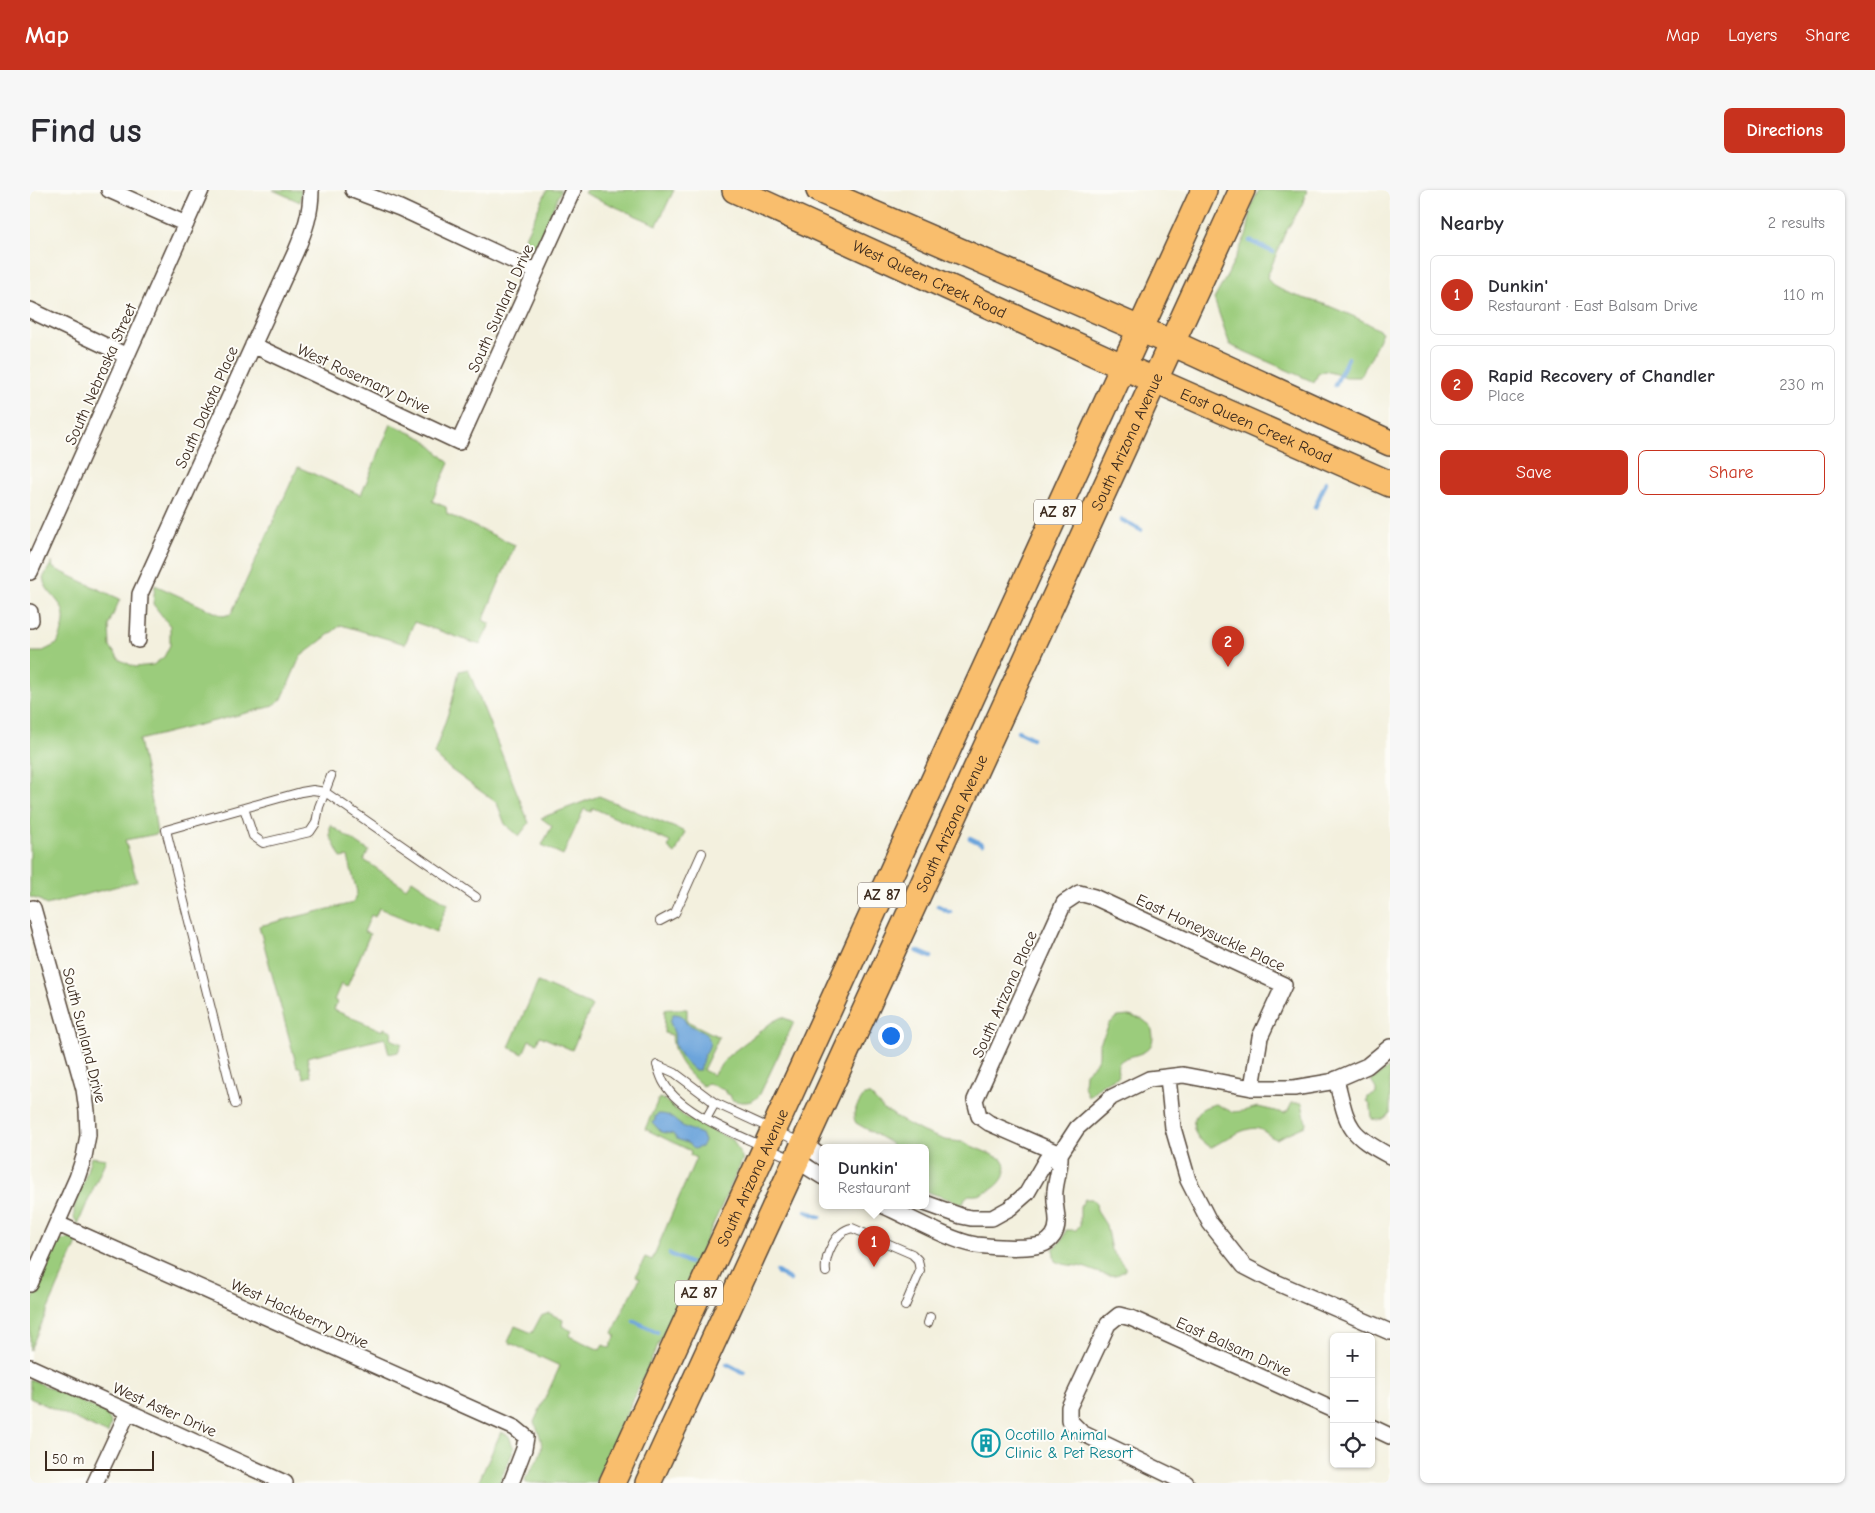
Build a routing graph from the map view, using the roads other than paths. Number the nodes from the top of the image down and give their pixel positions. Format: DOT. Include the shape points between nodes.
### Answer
graph roads {
  1 [pos="110,190"];
  2 [pos="201,190"];
  3 [pos="311,190"];
  4 [pos="353,190"];
  5 [pos="573,190"];
  6 [pos="736,190"];
  7 [pos="819,190"];
  8 [pos="1204,190"];
  9 [pos="1242,190"];
  10 [pos="186,224"];
  11 [pos="535,271"];
  12 [pos="30,310"];
  13 [pos="1141,330"];
  14 [pos="1172,343"];
  15 [pos="253,345"];
  16 [pos="127,356"];
  17 [pos="1124,367"];
  18 [pos="1155,381"];
  19 [pos="459,442"];
  20 [pos="1390,442"];
  21 [pos="1390,484"];
  22 [pos="30,572"];
  23 [pos="138,640"];
  24 [pos="952,743"];
  25 [pos="982,757"];
  26 [pos="330,776"];
  27 [pos="325,792"];
  28 [pos="244,808"];
  29 [pos="702,853"];
  30 [pos="1078,893"];
  31 [pos="476,897"];
  32 [pos="30,909"];
  33 [pos="660,921"];
  34 [pos="1390,1047"];
  35 [pos="1168,1077"];
  36 [pos="1336,1079"];
  37 [pos="1252,1088"];
  38 [pos="715,1103"];
  39 [pos="235,1104"];
  40 [pos="706,1119"];
  41 [pos="770,1138"];
  42 [pos="808,1154"];
  43 [pos="1060,1154"];
  44 [pos="1390,1156"];
  45 [pos="819,1171"];
  46 [pos="1027,1193"];
  47 [pos="929,1204"];
  48 [pos="1054,1206"];
  49 [pos="890,1209"];
  50 [pos="58,1224"];
  51 [pos="826,1272"];
  52 [pos="30,1284"];
  53 [pos="905,1306"];
  54 [pos="1390,1332"];
  55 [pos="30,1367"];
  56 [pos="1330,1408"];
  57 [pos="128,1412"];
  58 [pos="1375,1429"];
  59 [pos="1390,1436"];
  60 [pos="95,1483"];
  61 [pos="285,1483"];
  62 [pos="511,1483"];
  63 [pos="612,1483"];
  64 [pos="648,1483"];
  65 [pos="1186,1483"];
  1 -- 10 [label="street"];
  2 -- 10 [label="street, South Nebraska Street"];
  3 -- 15 [label="street, South Dakota Place" via="311,207 305,229"];
  4 -- 11 [label="street" via="400,208"];
  5 -- 11 [label="street, South Sunland Drive"];
  6 -- 17 [label="main road, West Queen Creek Road"];
  7 -- 13 [label="main road"];
  8 -- 13 [label="main road, South Arizona Avenue / AZ 87"];
  9 -- 14 [label="main road, South Arizona Avenue / AZ 87"];
  10 -- 16 [label="street, South Nebraska Street"];
  11 -- 19 [label="street, South Sunland Drive"];
  12 -- 16 [label="street"];
  13 -- 14 [label="main road"];
  13 -- 17 [label="main road, South Arizona Avenue / AZ 87"];
  14 -- 18 [label="main road, South Arizona Avenue / AZ 87"];
  14 -- 20 [label="main road"];
  15 -- 19 [label="street, West Rosemary Drive"];
  15 -- 23 [label="street, South Dakota Place" via="140,594"];
  16 -- 22 [label="street, South Nebraska Street"];
  17 -- 18 [label="main road, East Queen Creek Road"];
  17 -- 24 [label="main road, South Arizona Avenue / AZ 87"];
  18 -- 21 [label="main road, East Queen Creek Road"];
  18 -- 25 [label="main road, South Arizona Avenue / AZ 87"];
  24 -- 25 [label="main road"];
  24 -- 41 [label="main road, South Arizona Avenue / AZ 87"];
  25 -- 42 [label="main road, South Arizona Avenue / AZ 87"];
  26 -- 27 [label="lane"];
  27 -- 28 [label="lane" via="301,792"];
  27 -- 28 [label="lane" via="310,832 263,843 253,836"];
  27 -- 31 [label="lane"];
  28 -- 39 [label="lane" via="166,830"];
  29 -- 33 [label="lane" via="675,913"];
  30 -- 37 [label="street, East Honeysuckle Place" via="1094,897 1284,985 1260,1037"];
  30 -- 43 [label="street, South Arizona Place" via="1064,903 975,1100 979,1116 989,1123"];
  32 -- 50 [label="street, South Sunland Drive" via="34,908 84,1089 87,1111 84,1157"];
  34 -- 36 [label="street" via="1368,1066"];
  35 -- 37 [label="street" via="1184,1075"];
  35 -- 43 [label="street" via="1149,1079 1112,1097 1077,1128"];
  35 -- 54 [label="street" via="1173,1128 1188,1180 1210,1223 1244,1266"];
  36 -- 37 [label="street" via="1294,1088"];
  36 -- 44 [label="street" via="1346,1120 1354,1133"];
  38 -- 40 [label="lane"];
  38 -- 40 [label="lane" via="675,1073 657,1065 664,1084 675,1098"];
  38 -- 41 [label="lane"];
  40 -- 41 [label="lane"];
  41 -- 42 [label="lane"];
  41 -- 42 [label="lane"];
  41 -- 63 [label="main road, South Arizona Avenue / AZ 87"];
  42 -- 45 [label="street"];
  42 -- 64 [label="main road, South Arizona Avenue / AZ 87"];
  43 -- 46 [label="street" via="1046,1160"];
  43 -- 48 [label="street"];
  46 -- 47 [label="street" via="992,1218 960,1216"];
  46 -- 48 [label="street"];
  48 -- 49 [label="street" via="1058,1220 1054,1236 1043,1246 1018,1248 974,1245"];
  50 -- 52 [label="street, South Sunland Drive"];
  50 -- 62 [label="street, West Hackberry Drive" via="515,1428 526,1437"];
  51 -- 53 [label="lane" via="825,1265 832,1247 840,1234 852,1228 912,1254 918,1260 917,1278"];
  55 -- 57 [label="street, West Aster Drive"];
  56 -- 65 [label="street, East Balsam Drive" via="1132,1318 1119,1316 1108,1324 1069,1407 1069,1420 1082,1433"];
  57 -- 60 [label="street"];
  57 -- 61 [label="street, West Aster Drive"];
  58 -- 59 [label="street"];
}
